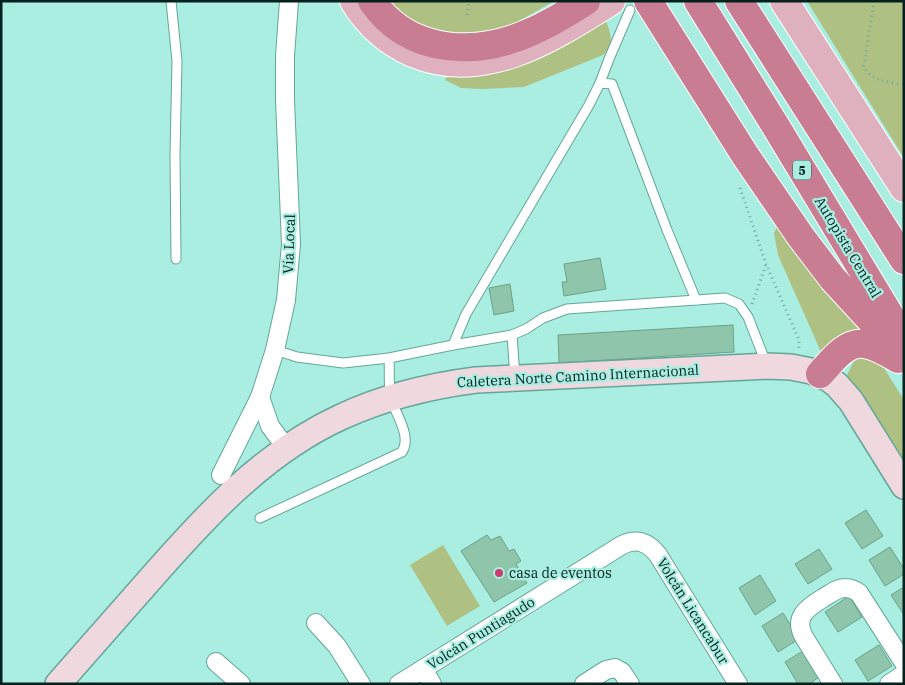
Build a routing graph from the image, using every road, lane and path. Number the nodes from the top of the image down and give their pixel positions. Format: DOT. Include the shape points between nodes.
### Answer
graph roads {
  1 [pos="171,1"];
  2 [pos="289,1"];
  3 [pos="354,1"];
  4 [pos="372,1"];
  5 [pos="469,1"];
  6 [pos="698,1"];
  7 [pos="738,1"];
  8 [pos="784,1"];
  9 [pos="874,1"];
  10 [pos="609,5"];
  11 [pos="467,15"];
  12 [pos="600,83"];
  13 [pos="904,85"];
  14 [pos="737,179"];
  15 [pos="904,188"];
  16 [pos="176,259"];
  17 [pos="904,260"];
  18 [pos="766,264"];
  19 [pos="696,300"];
  20 [pos="748,317"];
  21 [pos="512,335"];
  22 [pos="904,339"];
  23 [pos="453,345"];
  24 [pos="275,350"];
  25 [pos="904,356"];
  26 [pos="389,358"];
  27 [pos="904,363"];
  28 [pos="779,366"];
  29 [pos="820,374"];
  30 [pos="515,378"];
  31 [pos="260,397"];
  32 [pos="391,397"];
  33 [pos="286,449"];
  34 [pos="221,475"];
  35 [pos="904,486"];
  36 [pos="260,518"];
  37 [pos="642,542"];
  38 [pos="316,623"];
  39 [pos="216,662"];
  40 [pos="904,664"];
  41 [pos="904,674"];
  42 [pos="427,676"];
  43 [pos="58,684"];
  44 [pos="241,684"];
  45 [pos="361,684"];
  46 [pos="399,684"];
  47 [pos="584,684"];
  48 [pos="630,684"];
  49 [pos="738,684"];
  50 [pos="833,684"];
  51 [pos="889,684"];
  1 -- 16 [label="lane" via="178,61"];
  2 -- 24 [label="street, Vía Local" via="285,100 291,244 286,300"];
  3 -- 10 [label="main road" via="380,33 405,50 432,60 460,64 508,56"];
  4 -- 10 [label="highway" via="386,18 409,35 437,45 460,48 486,46 519,37"];
  5 -- 11 [label="path"];
  6 -- 22 [label="highway, Autopista Central / 5"];
  7 -- 17 [label="highway"];
  8 -- 15 [label="main road"];
  9 -- 13 [label="path" via="864,66 866,72 869,76"];
  10 -- 12 [label="lane" via="609,58"];
  10 -- 25 [label="highway" via="746,155 801,237 839,286"];
  12 -- 19 [label="lane" via="612,84"];
  12 -- 23 [label="lane" via="466,314"];
  14 -- 18 [label="path"];
  18 -- 20 [label="path"];
  18 -- 28 [label="path" via="799,340 799,350"];
  19 -- 20 [label="lane" via="725,298 739,304"];
  19 -- 21 [label="lane" via="567,309"];
  20 -- 28 [label="lane"];
  21 -- 23 [label="lane"];
  21 -- 30 [label="lane"];
  23 -- 26 [label="lane"];
  24 -- 26 [label="lane" via="298,357 343,362"];
  24 -- 31 [label="street, Vía Local"];
  26 -- 32 [label="lane"];
  27 -- 29 [label="highway" via="874,346 860,343 840,354"];
  28 -- 29 [label="street, Caletera Norte Camino Internacional"];
  28 -- 30 [label="street, Caletera Norte Camino Internacional"];
  29 -- 35 [label="street" via="845,392"];
  30 -- 32 [label="street, Caletera Norte Camino Internacional" via="454,383"];
  31 -- 33 [label="street" via="270,426"];
  31 -- 34 [label="street, Vía Local"];
  32 -- 33 [label="street, Caletera Norte Camino Internacional" via="341,417"];
  32 -- 36 [label="lane" via="405,436 406,446 402,452"];
  33 -- 43 [label="street, Caletera Norte Camino Internacional" via="247,479 200,525"];
  37 -- 42 [label="street, Volcán Puntiagudo" via="622,545"];
  37 -- 49 [label="street, Volcán Licancabur" via="658,555"];
  38 -- 45 [label="street" via="337,646"];
  39 -- 44 [label="street"];
  40 -- 50 [label="street" via="859,593 840,588 811,606 800,622 804,638"];
  41 -- 51 [label="street"];
  42 -- 46 [label="street, Volcán Puntiagudo"];
  47 -- 48 [label="street" via="615,668"];
}
